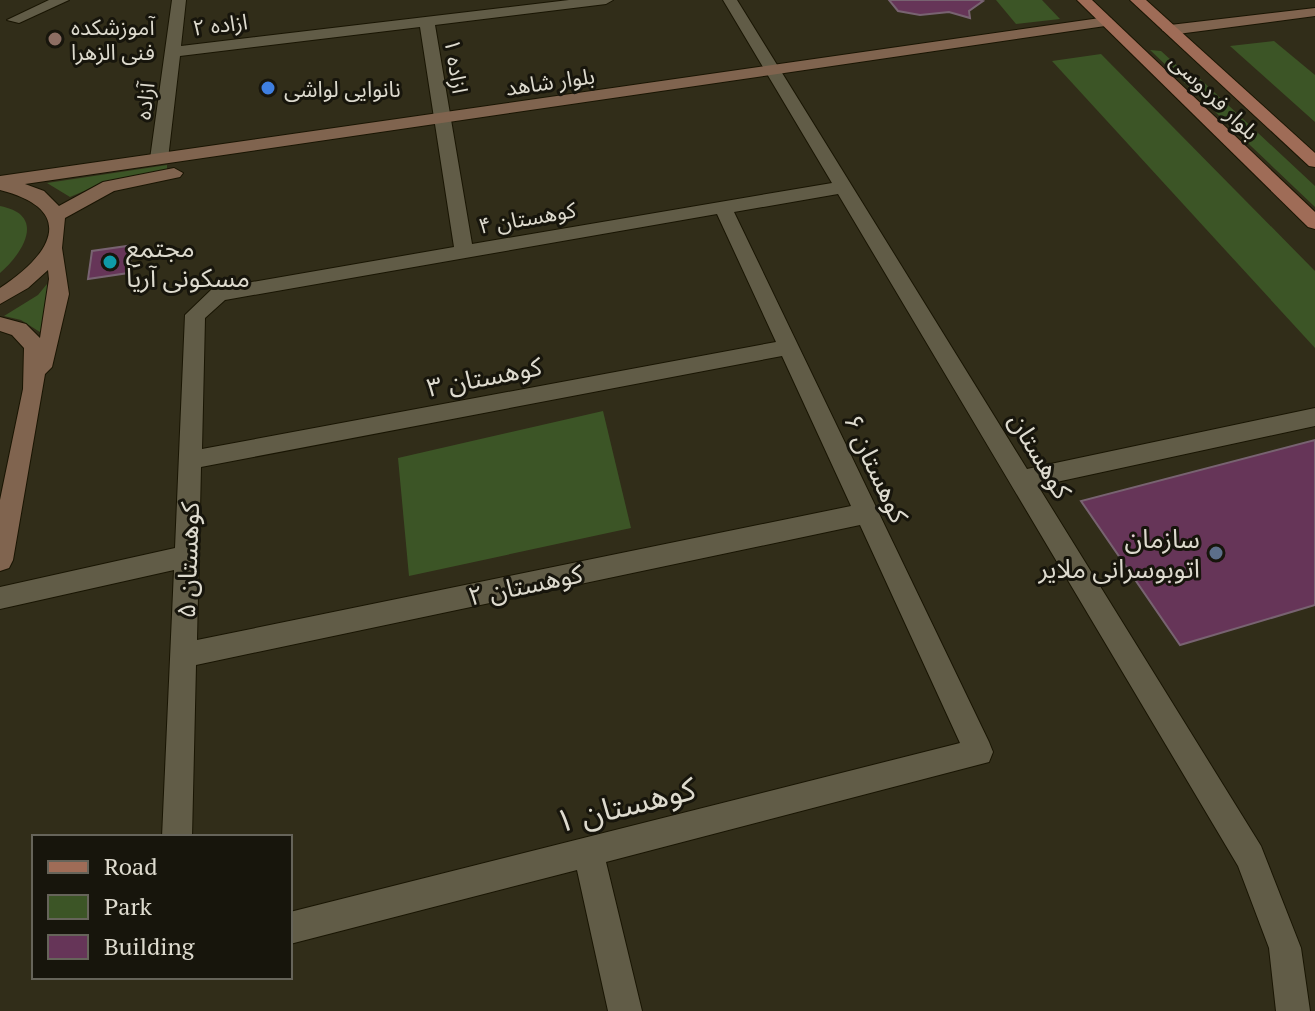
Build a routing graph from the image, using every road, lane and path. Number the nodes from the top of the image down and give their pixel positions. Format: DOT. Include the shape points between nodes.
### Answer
graph roads {
  1 [pos="62,0"];
  2 [pos="179,0"];
  3 [pos="606,0"];
  4 [pos="730,0"];
  5 [pos="1084,0"];
  6 [pos="1137,0"];
  7 [pos="1278,0"];
  8 [pos="1315,12"];
  9 [pos="14,20"];
  10 [pos="427,22"];
  11 [pos="1129,23"];
  12 [pos="1170,30"];
  13 [pos="172,52"];
  14 [pos="776,77"];
  15 [pos="444,126"];
  16 [pos="159,159"];
  17 [pos="1315,162"];
  18 [pos="0,184"];
  19 [pos="843,187"];
  20 [pos="723,207"];
  21 [pos="57,215"];
  22 [pos="1315,223"];
  23 [pos="53,248"];
  24 [pos="464,252"];
  25 [pos="219,294"];
  26 [pos="0,297"];
  27 [pos="0,324"];
  28 [pos="789,347"];
  29 [pos="34,389"];
  30 [pos="1315,417"];
  31 [pos="190,460"];
  32 [pos="10,464"];
  33 [pos="1021,480"];
  34 [pos="867,513"];
  35 [pos="187,556"];
  36 [pos="0,560"];
  37 [pos="0,598"];
  38 [pos="183,655"];
  39 [pos="979,752"];
  40 [pos="177,835"];
  41 [pos="588,850"];
  42 [pos="292,927"];
  43 [pos="625,1011"];
  44 [pos="1293,1011"];
  1 -- 9 [label="street"];
  2 -- 13 [label="street, آزاده"];
  3 -- 10 [label="street, ازاده ۲"];
  4 -- 14 [label="street"];
  5 -- 11 [label="main road, بلوار فردوسی"];
  6 -- 11 [label="main road, بلوار فردوسی"];
  7 -- 11 [label="main road, بلوار شاهد"];
  8 -- 12 [label="main road"];
  10 -- 13 [label="street, ازاده ۲"];
  10 -- 15 [label="street, ازاده ۱"];
  11 -- 12 [label="main road, بلوار فردوسی"];
  11 -- 12 [label="main road"];
  11 -- 14 [label="main road, بلوار شاهد"];
  11 -- 22 [label="main road, بلوار فردوسی"];
  12 -- 17 [label="main road, بلوار فردوسی"];
  13 -- 16 [label="street, آزاده"];
  14 -- 15 [label="main road, بلوار شاهد"];
  14 -- 19 [label="street, کوهستان"];
  15 -- 16 [label="main road, بلوار شاهد"];
  15 -- 21 [label="main road, بلوار شاهد" via="109,186"];
  15 -- 24 [label="street, ازاده ۱"];
  16 -- 18 [label="main road, بلوار شاهد"];
  18 -- 21 [label="main road" via="33,192"];
  19 -- 20 [label="street, کوهستان ۴"];
  19 -- 33 [label="street, کوهستان"];
  20 -- 24 [label="street, کوهستان ۴"];
  20 -- 28 [label="street, کوهستان ۶"];
  21 -- 23 [label="main road"];
  23 -- 26 [label="main road" via="40,267"];
  23 -- 29 [label="main road" via="61,272 59,311"];
  24 -- 25 [label="street, کوهستان ۴"];
  25 -- 31 [label="street, کوهستان ۵" via="195,315"];
  27 -- 29 [label="main road" via="19,329 35,346"];
  28 -- 31 [label="street, کوهستان ۳"];
  28 -- 34 [label="street, کوهستان ۶"];
  29 -- 32 [label="main road"];
  30 -- 33 [label="street"];
  31 -- 35 [label="street, کوهستان ۵"];
  32 -- 36 [label="main road"];
  33 -- 44 [label="street, کوهستان" via="1250,857 1285,948"];
  34 -- 38 [label="street, کوهستان ۲"];
  34 -- 39 [label="street, کوهستان ۶"];
  35 -- 37 [label="street"];
  35 -- 38 [label="street, کوهستان ۵"];
  38 -- 40 [label="street, کوهستان ۵"];
  39 -- 41 [label="street, کوهستان ۱"];
  41 -- 42 [label="street, کوهستان ۱"];
  41 -- 43 [label="street"];
}
